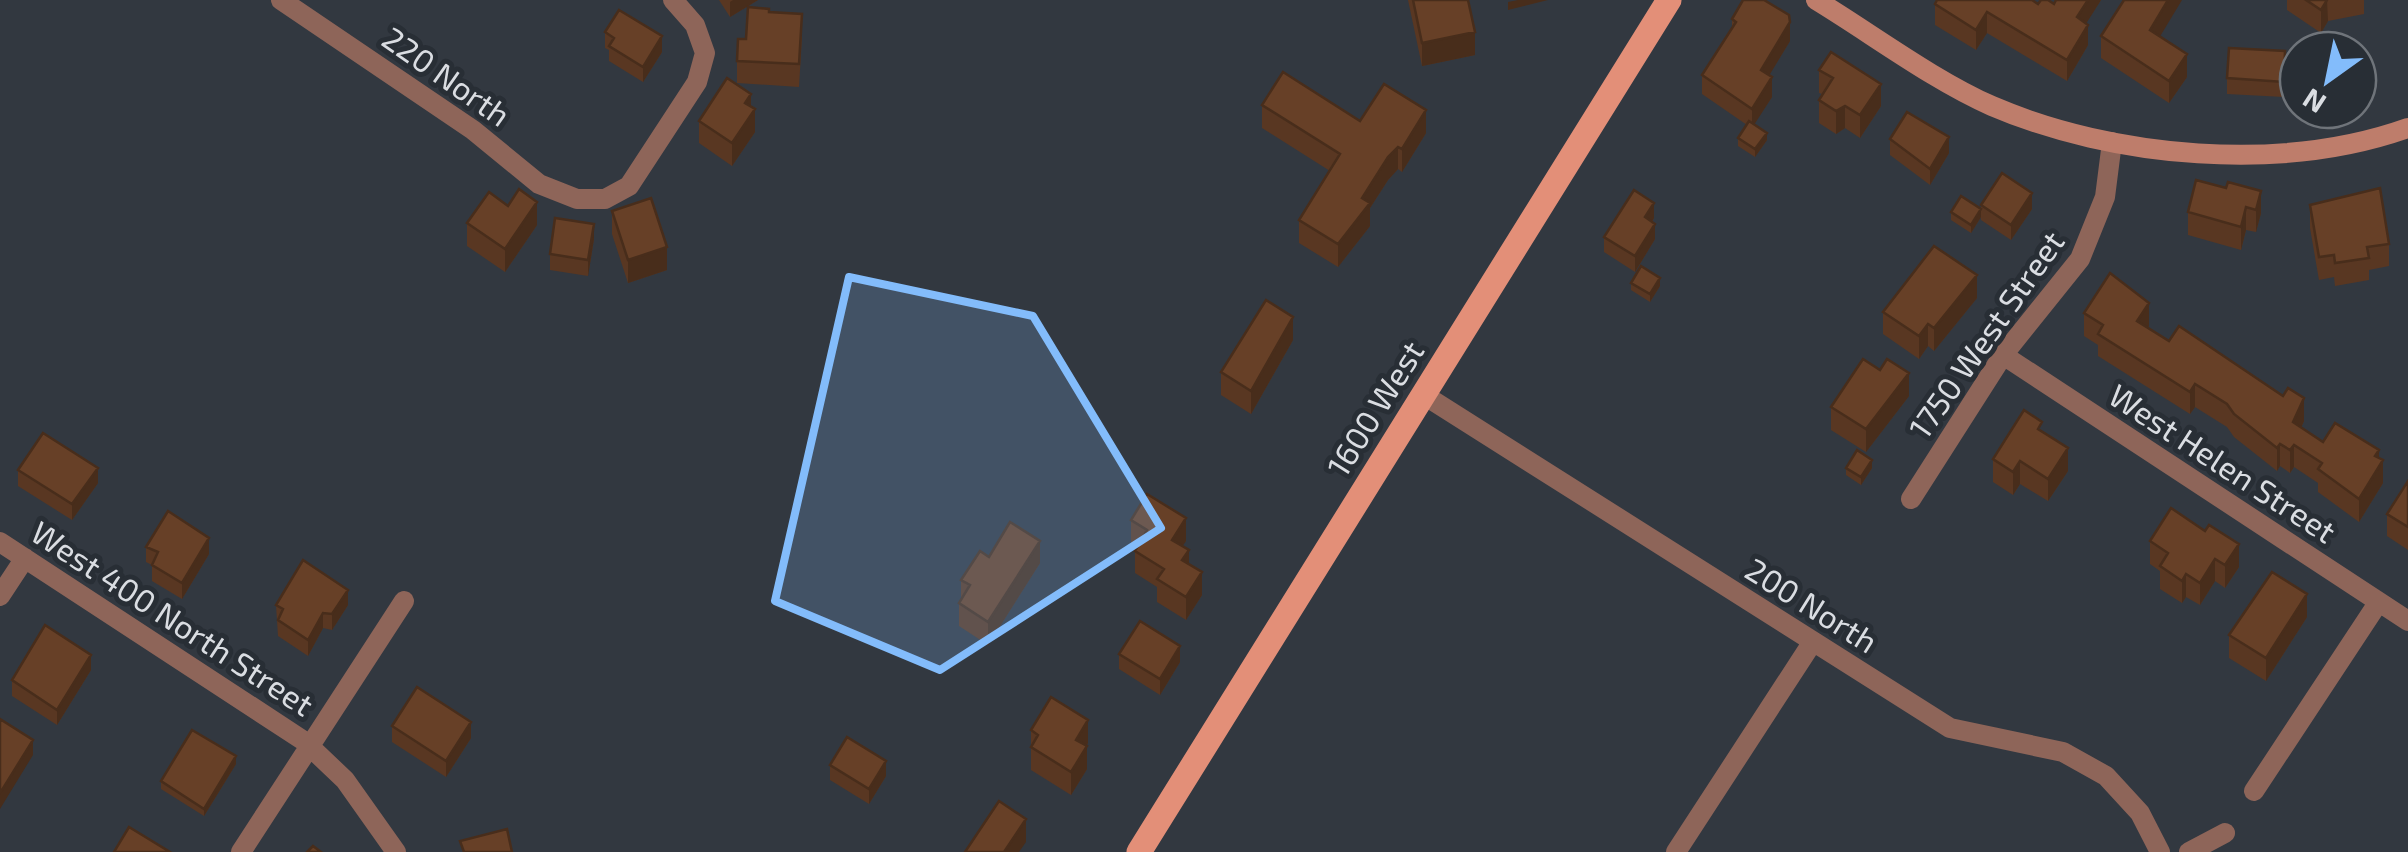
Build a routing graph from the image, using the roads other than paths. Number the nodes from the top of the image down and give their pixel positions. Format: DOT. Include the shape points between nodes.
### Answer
graph roads {
  1 [pos="281,0"];
  2 [pos="673,0"];
  3 [pos="1669,0"];
  4 [pos="1816,0"];
  5 [pos="2408,128"];
  6 [pos="2112,142"];
  7 [pos="2004,355"];
  8 [pos="1424,395"];
  9 [pos="1911,498"];
  10 [pos="0,542"];
  11 [pos="25,558"];
  12 [pos="0,596"];
  13 [pos="404,601"];
  14 [pos="2378,602"];
  15 [pos="2408,621"];
  16 [pos="1812,643"];
  17 [pos="310,746"];
  18 [pos="2254,791"];
  19 [pos="2225,832"];
  20 [pos="1683,850"];
  21 [pos="241,852"];
  22 [pos="396,852"];
  23 [pos="1139,852"];
  24 [pos="2160,852"];
  25 [pos="2190,852"];
  1 -- 2 [label="street, 220 North" via="473,130 539,184 577,199 605,200 630,186 697,82 705,53 695,25"];
  3 -- 8 [label="main road, 1600 West"];
  4 -- 6 [label="street" via="1987,104 2053,130"];
  5 -- 6 [label="street" via="2360,142 2244,154"];
  6 -- 7 [label="street, 1750 West Street" via="2106,197 2080,259"];
  7 -- 9 [label="street, 1750 West Street"];
  7 -- 14 [label="street, West Helen Street"];
  8 -- 16 [label="street, 200 North"];
  8 -- 23 [label="main road, 1600 West"];
  10 -- 11 [label="street, West 400 North Street"];
  11 -- 12 [label="street"];
  11 -- 17 [label="street, West 400 North Street"];
  13 -- 17 [label="street"];
  14 -- 15 [label="street, West Helen Street"];
  14 -- 18 [label="street"];
  16 -- 20 [label="street"];
  16 -- 24 [label="street, 200 North" via="1950,728 2063,752 2106,776 2140,813"];
  17 -- 21 [label="street"];
  17 -- 22 [label="street, West 400 North Street" via="366,805"];
  19 -- 25 [label="street"];
}
